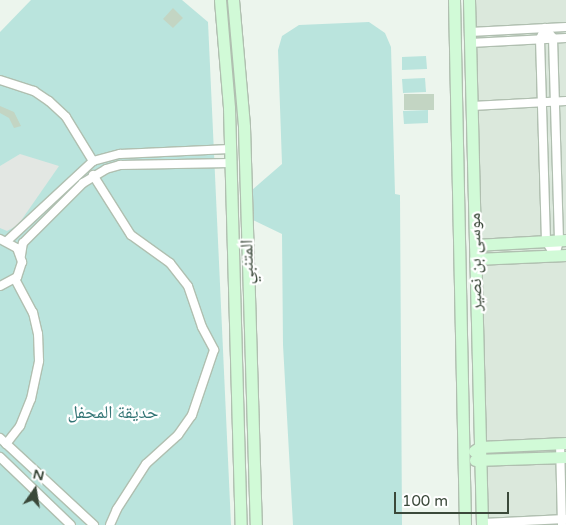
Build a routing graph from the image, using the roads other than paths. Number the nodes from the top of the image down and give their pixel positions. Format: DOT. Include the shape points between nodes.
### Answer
graph roads {
  1 [pos="220,0"];
  2 [pos="233,0"];
  3 [pos="454,0"];
  4 [pos="470,0"];
  5 [pos="566,27"];
  6 [pos="545,28"];
  7 [pos="470,37"];
  8 [pos="553,38"];
  9 [pos="566,38"];
  10 [pos="540,39"];
  11 [pos="0,80"];
  12 [pos="566,101"];
  13 [pos="542,102"];
  14 [pos="555,102"];
  15 [pos="472,106"];
  16 [pos="230,149"];
  17 [pos="93,161"];
  18 [pos="231,163"];
  19 [pos="94,175"];
  20 [pos="4,240"];
  21 [pos="546,241"];
  22 [pos="563,241"];
  23 [pos="475,245"];
  24 [pos="21,255"];
  25 [pos="561,255"];
  26 [pos="475,259"];
  27 [pos="15,279"];
  28 [pos="0,286"];
  29 [pos="0,438"];
  30 [pos="563,443"];
  31 [pos="6,444"];
  32 [pos="480,447"];
  33 [pos="0,456"];
  34 [pos="464,457"];
  35 [pos="563,457"];
  36 [pos="480,462"];
  37 [pos="563,521"];
  38 [pos="482,524"];
  39 [pos="71,525"];
  40 [pos="94,525"];
  41 [pos="110,525"];
  42 [pos="241,525"];
  43 [pos="256,525"];
  44 [pos="465,525"];
  1 -- 16 [label="street, المتنبي"];
  2 -- 43 [label="street, المتنبي" via="244,127"];
  3 -- 34 [label="street, موسى بن نصير"];
  4 -- 7 [label="street, موسى بن نصير"];
  5 -- 6 [label="street"];
  6 -- 7 [label="street"];
  6 -- 8 [label="street"];
  6 -- 10 [label="street"];
  7 -- 10 [label="street"];
  7 -- 15 [label="street, موسى بن نصير"];
  8 -- 9 [label="street"];
  8 -- 10 [label="street"];
  8 -- 14 [label="street"];
  10 -- 13 [label="street"];
  11 -- 17 [label="street" via="34,91 50,101 66,117"];
  12 -- 14 [label="street"];
  13 -- 14 [label="street"];
  13 -- 15 [label="street"];
  13 -- 21 [label="street"];
  14 -- 22 [label="street"];
  15 -- 23 [label="street, موسى بن نصير"];
  16 -- 17 [label="street" via="120,154"];
  16 -- 18 [label="street, المتنبي"];
  17 -- 20 [label="street"];
  18 -- 19 [label="street" via="120,165"];
  18 -- 42 [label="street, المتنبي"];
  19 -- 24 [label="street" via="24,244"];
  19 -- 41 [label="street" via="131,235 170,263 188,286 214,350 192,415 178,436 146,464"];
  20 -- 24 [label="street"];
  21 -- 22 [label="street"];
  21 -- 23 [label="street"];
  21 -- 25 [label="street"];
  22 -- 25 [label="street"];
  23 -- 26 [label="street, موسى بن نصير"];
  24 -- 27 [label="street" via="21,270"];
  25 -- 26 [label="street"];
  26 -- 32 [label="street, موسى بن نصير"];
  27 -- 28 [label="street"];
  27 -- 31 [label="street" via="33,313 39,354 31,399 20,426"];
  29 -- 31 [label="street"];
  30 -- 32 [label="street"];
  30 -- 35 [label="street"];
  31 -- 40 [label="street"];
  32 -- 34 [label="street"];
  32 -- 36 [label="street, موسى بن نصير"];
  33 -- 39 [label="street"];
  34 -- 36 [label="street"];
  34 -- 44 [label="street, موسى بن نصير"];
  35 -- 36 [label="street"];
  35 -- 37 [label="street"];
  36 -- 38 [label="street, موسى بن نصير"];
  37 -- 38 [label="street"];
}
